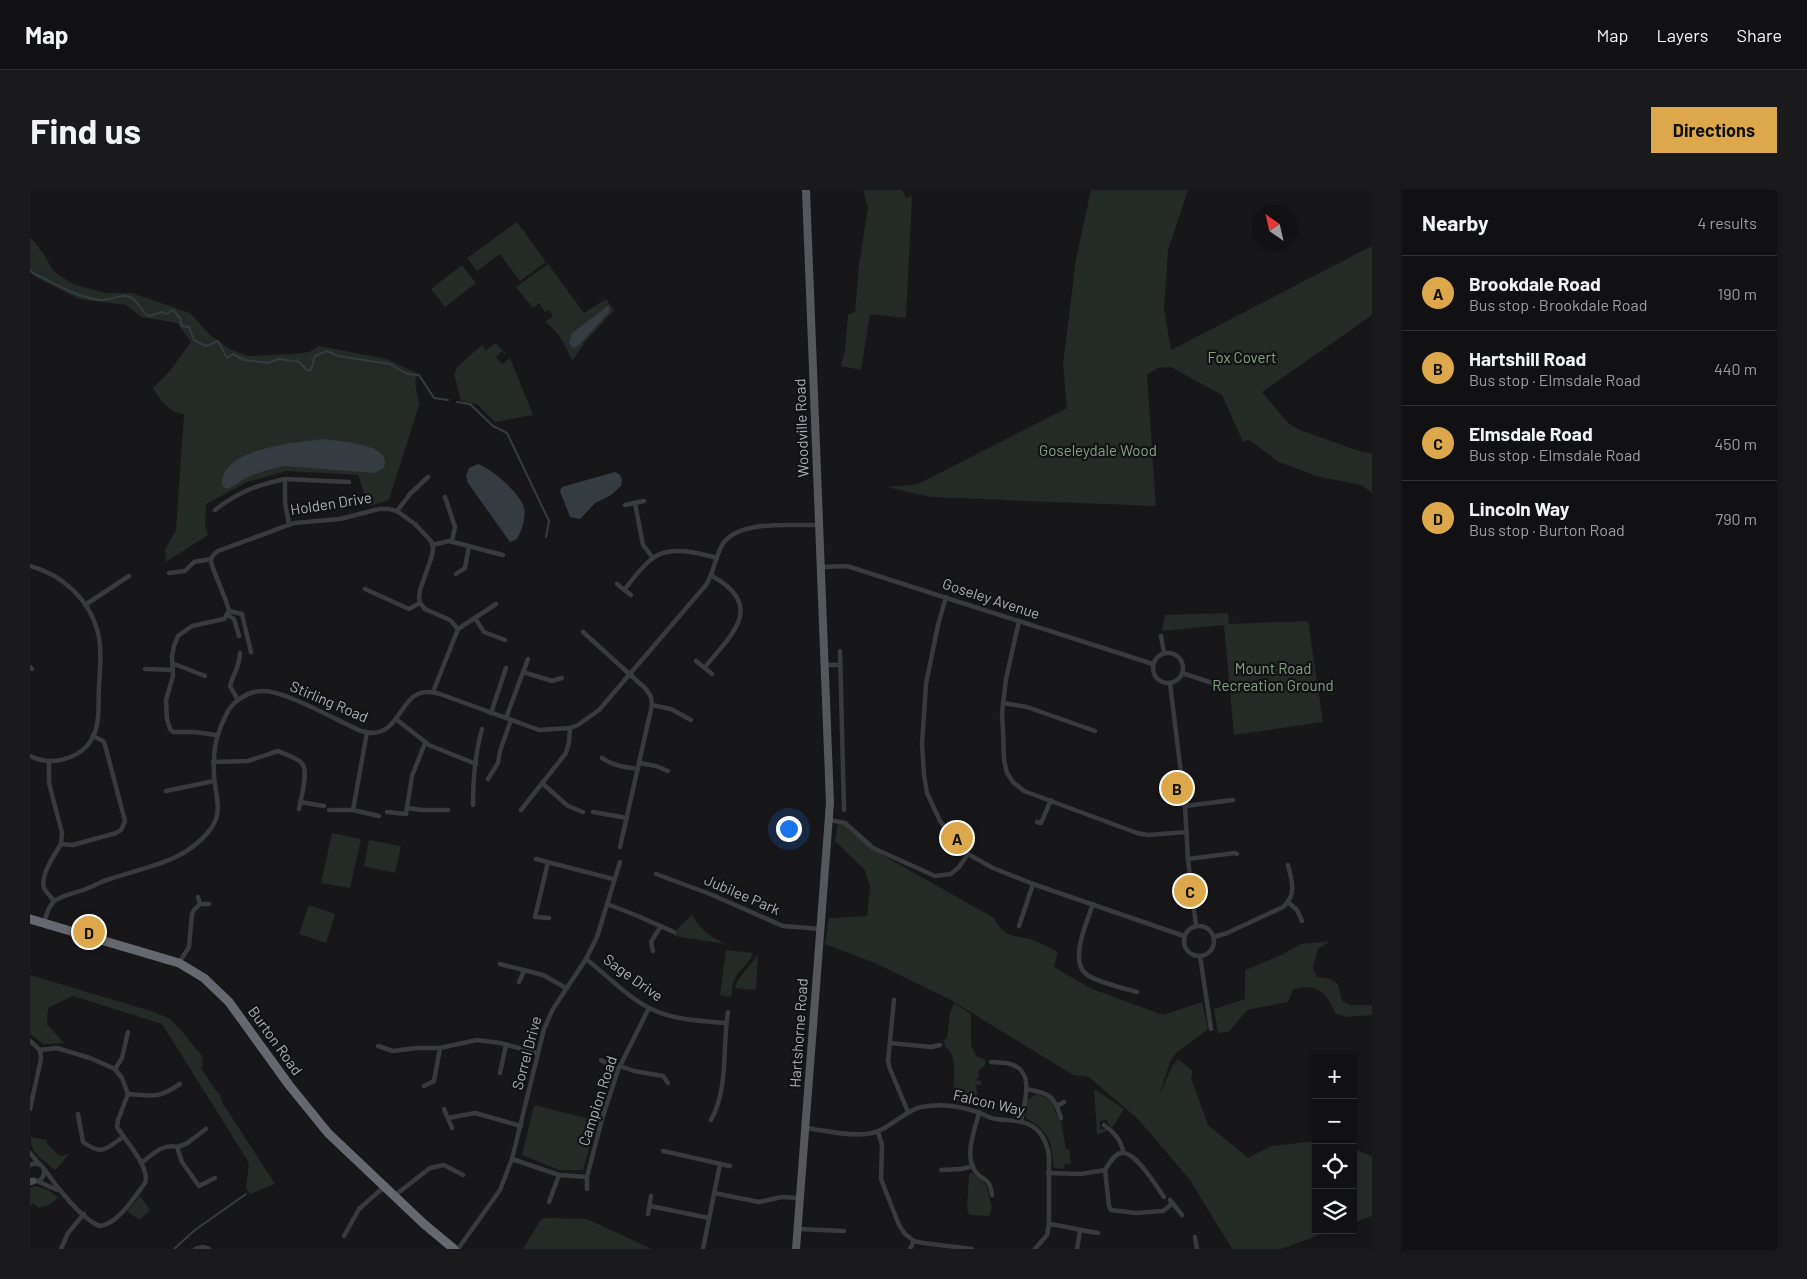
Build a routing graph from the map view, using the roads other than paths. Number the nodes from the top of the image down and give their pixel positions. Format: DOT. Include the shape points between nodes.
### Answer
graph roads {
  1 [pos="806,190"];
  2 [pos="428,478"];
  3 [pos="285,479"];
  4 [pos="349,482"];
  5 [pos="445,497"];
  6 [pos="644,501"];
  7 [pos="635,503"];
  8 [pos="625,505"];
  9 [pos="215,510"];
  10 [pos="396,511"];
  11 [pos="289,524"];
  12 [pos="818,526"];
  13 [pos="452,541"];
  14 [pos="432,544"];
  15 [pos="469,546"];
  16 [pos="503,556"];
  17 [pos="652,558"];
  18 [pos="717,558"];
  19 [pos="211,560"];
  20 [pos="30,566"];
  21 [pos="820,567"];
  22 [pos="169,573"];
  23 [pos="456,574"];
  24 [pos="129,576"];
  25 [pos="712,576"];
  26 [pos="617,584"];
  27 [pos="365,589"];
  28 [pos="624,590"];
  29 [pos="631,595"];
  30 [pos="946,597"];
  31 [pos="420,603"];
  32 [pos="496,604"];
  33 [pos="85,605"];
  34 [pos="228,613"];
  35 [pos="475,618"];
  36 [pos="1019,621"];
  37 [pos="458,629"];
  38 [pos="583,632"];
  39 [pos="239,636"];
  40 [pos="1161,636"];
  41 [pos="505,640"];
  42 [pos="840,651"];
  43 [pos="250,652"];
  44 [pos="240,653"];
  45 [pos="1164,653"];
  46 [pos="528,659"];
  47 [pos="696,660"];
  48 [pos="1153,664"];
  49 [pos="824,665"];
  50 [pos="840,665"];
  51 [pos="173,668"];
  52 [pos="506,668"];
  53 [pos="704,668"];
  54 [pos="145,669"];
  55 [pos="523,672"];
  56 [pos="1182,672"];
  57 [pos="629,674"];
  58 [pos="712,674"];
  59 [pos="205,676"];
  60 [pos="562,678"];
  61 [pos="1170,683"];
  62 [pos="1228,688"];
  63 [pos="433,692"];
  64 [pos="238,700"];
  65 [pos="1003,703"];
  66 [pos="652,705"];
  67 [pos="491,712"];
  68 [pos="396,719"];
  69 [pos="509,719"];
  70 [pos="691,720"];
  71 [pos="570,728"];
  72 [pos="482,729"];
  73 [pos="1095,731"];
  74 [pos="366,732"];
  75 [pos="216,735"];
  76 [pos="93,736"];
  77 [pos="425,743"];
  78 [pos="30,756"];
  79 [pos="602,758"];
  80 [pos="49,761"];
  81 [pos="213,762"];
  82 [pos="639,763"];
  83 [pos="476,764"];
  84 [pos="638,769"];
  85 [pos="668,771"];
  86 [pos="488,779"];
  87 [pos="214,781"];
  88 [pos="542,783"];
  89 [pos="166,791"];
  90 [pos="1051,800"];
  91 [pos="1232,800"];
  92 [pos="300,802"];
  93 [pos="830,803"];
  94 [pos="843,804"];
  95 [pos="473,805"];
  96 [pos="1185,806"];
  97 [pos="407,808"];
  98 [pos="299,809"];
  99 [pos="353,810"];
  100 [pos="448,810"];
  101 [pos="521,810"];
  102 [pos="844,810"];
  103 [pos="387,812"];
  104 [pos="584,812"];
  105 [pos="593,812"];
  106 [pos="379,816"];
  107 [pos="626,818"];
  108 [pos="829,820"];
  109 [pos="1038,822"];
  110 [pos="1187,832"];
  111 [pos="62,844"];
  112 [pos="620,847"];
  113 [pos="968,854"];
  114 [pos="1237,854"];
  115 [pos="536,859"];
  116 [pos="1188,859"];
  117 [pos="548,862"];
  118 [pos="620,862"];
  119 [pos="1288,865"];
  120 [pos="656,874"];
  121 [pos="613,879"];
  122 [pos="1033,884"];
  123 [pos="198,897"];
  124 [pos="54,901"];
  125 [pos="1288,903"];
  126 [pos="200,904"];
  127 [pos="208,904"];
  128 [pos="607,904"];
  129 [pos="1093,904"];
  130 [pos="549,918"];
  131 [pos="30,919"];
  132 [pos="1302,921"];
  133 [pos="44,924"];
  134 [pos="661,926"];
  135 [pos="1020,926"];
  136 [pos="1196,926"];
  137 [pos="821,929"];
  138 [pos="674,932"];
  139 [pos="1184,936"];
  140 [pos="1214,938"];
  141 [pos="653,951"];
  142 [pos="1200,956"];
  143 [pos="586,959"];
  144 [pos="179,963"];
  145 [pos="500,964"];
  146 [pos="524,971"];
  147 [pos="519,982"];
  148 [pos="566,988"];
  149 [pos="1137,992"];
  150 [pos="894,1000"];
  151 [pos="649,1008"];
  152 [pos="893,1010"];
  153 [pos="901,1011"];
  154 [pos="728,1012"];
  155 [pos="726,1023"];
  156 [pos="1211,1029"];
  157 [pos="128,1032"];
  158 [pos="30,1041"];
  159 [pos="890,1043"];
  160 [pos="506,1045"];
  161 [pos="940,1045"];
  162 [pos="378,1046"];
  163 [pos="440,1048"];
  164 [pos="40,1050"];
  165 [pos="537,1053"];
  166 [pos="601,1060"];
  167 [pos="991,1062"];
  168 [pos="619,1068"];
  169 [pos="115,1069"];
  170 [pos="500,1073"];
  171 [pos="668,1082"];
  172 [pos="180,1084"];
  173 [pos="424,1086"];
  174 [pos="1026,1089"];
  175 [pos="128,1094"];
  176 [pos="1064,1102"];
  177 [pos="1057,1106"];
  178 [pos="30,1109"];
  179 [pos="444,1109"];
  180 [pos="716,1110"];
  181 [pos="723,1112"];
  182 [pos="908,1112"];
  183 [pos="979,1112"];
  184 [pos="78,1114"];
  185 [pos="448,1118"];
  186 [pos="1061,1118"];
  187 [pos="711,1120"];
  188 [pos="1021,1122"];
  189 [pos="1104,1125"];
  190 [pos="521,1126"];
  191 [pos="452,1128"];
  192 [pos="806,1128"];
  193 [pos="206,1129"];
  194 [pos="878,1132"];
  195 [pos="123,1137"];
  196 [pos="177,1147"];
  197 [pos="663,1152"];
  198 [pos="1123,1152"];
  199 [pos="30,1153"];
  200 [pos="512,1159"];
  201 [pos="142,1163"];
  202 [pos="39,1164"];
  203 [pos="720,1164"];
  204 [pos="30,1166"];
  205 [pos="730,1166"];
  206 [pos="973,1166"];
  207 [pos="45,1170"];
  208 [pos="941,1170"];
  209 [pos="1105,1170"];
  210 [pos="1048,1173"];
  211 [pos="463,1175"];
  212 [pos="559,1175"];
  213 [pos="587,1177"];
  214 [pos="215,1178"];
  215 [pos="32,1181"];
  216 [pos="384,1187"];
  217 [pos="587,1189"];
  218 [pos="59,1191"];
  219 [pos="714,1193"];
  220 [pos="992,1195"];
  221 [pos="394,1196"];
  222 [pos="651,1196"];
  223 [pos="1164,1197"];
  224 [pos="800,1198"];
  225 [pos="549,1202"];
  226 [pos="650,1206"];
  227 [pos="84,1214"];
  228 [pos="648,1214"];
  229 [pos="1182,1215"];
  230 [pos="709,1218"];
  231 [pos="1049,1224"];
  232 [pos="798,1229"];
  233 [pos="844,1231"];
  234 [pos="1080,1231"];
  235 [pos="1098,1233"];
  236 [pos="344,1236"];
  237 [pos="1195,1237"];
  238 [pos="914,1241"];
  239 [pos="61,1249"];
  240 [pos="195,1249"];
  241 [pos="209,1249"];
  242 [pos="454,1249"];
  243 [pos="458,1249"];
  244 [pos="703,1249"];
  245 [pos="796,1249"];
  246 [pos="910,1249"];
  247 [pos="972,1249"];
  248 [pos="1035,1249"];
  249 [pos="1077,1249"];
  250 [pos="1197,1249"];
  1 -- 12 [label="main road, Woodville Road"];
  2 -- 10 [label="street"];
  3 -- 4 [label="street"];
  3 -- 9 [label="street" via="244,491"];
  3 -- 11 [label="street"];
  5 -- 13 [label="street" via="455,527"];
  6 -- 7 [label="street"];
  7 -- 8 [label="street"];
  7 -- 17 [label="street" via="643,545"];
  10 -- 11 [label="street, Holden Drive" via="379,509"];
  10 -- 14 [label="street" via="415,524"];
  11 -- 19 [label="street, Holden Drive" via="218,551"];
  12 -- 18 [label="street" via="755,526 743,529 727,538"];
  12 -- 21 [label="main road, Woodville Road"];
  13 -- 14 [label="street"];
  13 -- 15 [label="street"];
  14 -- 31 [label="street" via="432,556 420,590"];
  15 -- 16 [label="street"];
  15 -- 23 [label="street" via="465,568"];
  17 -- 18 [label="street" via="674,551"];
  17 -- 28 [label="street"];
  18 -- 25 [label="street"];
  19 -- 22 [label="street, Holden Drive" via="200,560 185,571"];
  19 -- 34 [label="street"];
  20 -- 33 [label="street" via="59,579"];
  21 -- 30 [label="street, Goseley Avenue" via="847,566"];
  21 -- 49 [label="main road, Woodville Road"];
  24 -- 33 [label="street"];
  25 -- 53 [label="street" via="736,594 740,614 738,625"];
  25 -- 57 [label="street"];
  26 -- 28 [label="street"];
  27 -- 31 [label="street" via="409,609"];
  28 -- 29 [label="street"];
  30 -- 36 [label="street, Goseley Avenue"];
  30 -- 113 [label="street" via="926,684 922,723 923,763 927,793 935,812"];
  31 -- 37 [label="street" via="425,609 450,620"];
  32 -- 35 [label="street"];
  33 -- 76 [label="street" via="100,642 99,707"];
  34 -- 39 [label="street" via="234,619"];
  34 -- 43 [label="street" via="242,614"];
  34 -- 51 [label="street" via="224,619 192,626 178,636"];
  35 -- 37 [label="street"];
  35 -- 41 [label="street" via="484,632"];
  36 -- 48 [label="street, Goseley Avenue"];
  36 -- 65 [label="street"];
  37 -- 63 [label="street"];
  38 -- 57 [label="street"];
  40 -- 45 [label="street"];
  42 -- 50 [label="street"];
  44 -- 64 [label="street" via="238,670 230,686"];
  45 -- 48 [label="street"];
  45 -- 56 [label="street" via="1170,652 1181,660"];
  46 -- 55 [label="street"];
  47 -- 53 [label="street"];
  48 -- 61 [label="street" via="1158,680"];
  49 -- 50 [label="street"];
  49 -- 93 [label="main road, Woodville Road"];
  50 -- 94 [label="street"];
  51 -- 54 [label="street"];
  51 -- 59 [label="street" via="177,665"];
  51 -- 75 [label="street" via="166,700 170,729 178,733"];
  52 -- 67 [label="street"];
  53 -- 58 [label="street"];
  55 -- 60 [label="street" via="552,680"];
  55 -- 69 [label="street"];
  56 -- 61 [label="street" via="1180,678"];
  56 -- 62 [label="street"];
  57 -- 66 [label="street" via="646,689"];
  57 -- 71 [label="street" via="599,710"];
  61 -- 96 [label="street"];
  63 -- 67 [label="street"];
  63 -- 68 [label="street, Stirling Road" via="423,692 408,700"];
  64 -- 74 [label="street, Stirling Road" via="263,691 284,695"];
  64 -- 75 [label="street" via="226,713"];
  65 -- 73 [label="street" via="1027,707"];
  65 -- 90 [label="street" via="1007,773 1019,788"];
  66 -- 70 [label="street" via="671,709"];
  66 -- 82 [label="street"];
  67 -- 69 [label="street"];
  68 -- 74 [label="street, Stirling Road" via="383,730"];
  68 -- 77 [label="street"];
  69 -- 71 [label="street" via="539,730"];
  69 -- 86 [label="street" via="498,763"];
  71 -- 88 [label="street" via="566,753"];
  72 -- 83 [label="street"];
  74 -- 99 [label="street"];
  75 -- 81 [label="street"];
  76 -- 80 [label="street" via="73,756"];
  76 -- 111 [label="street" via="105,744 124,826 116,832 73,845"];
  77 -- 83 [label="street"];
  77 -- 97 [label="street" via="412,776"];
  78 -- 80 [label="street"];
  79 -- 84 [label="street" via="618,766"];
  80 -- 111 [label="street" via="49,783"];
  81 -- 87 [label="street"];
  81 -- 92 [label="street" via="248,760 278,752 299,761 305,773"];
  82 -- 84 [label="street"];
  82 -- 85 [label="street"];
  83 -- 95 [label="street"];
  84 -- 107 [label="street"];
  87 -- 89 [label="street"];
  87 -- 124 [label="street" via="218,803 216,820 189,850 150,868 110,879"];
  88 -- 101 [label="street"];
  88 -- 104 [label="street" via="568,806"];
  90 -- 109 [label="street" via="1042,823"];
  90 -- 110 [label="street" via="1137,832 1156,835"];
  91 -- 96 [label="street"];
  92 -- 98 [label="street"];
  92 -- 99 [label="street"];
  93 -- 94 [label="street"];
  93 -- 108 [label="main road, Woodville Road"];
  94 -- 102 [label="street"];
  96 -- 110 [label="street"];
  97 -- 100 [label="street"];
  97 -- 103 [label="street" via="406,814"];
  99 -- 106 [label="street"];
  105 -- 107 [label="street"];
  107 -- 112 [label="street"];
  108 -- 113 [label="street" via="846,823 874,848 935,876 951,874"];
  108 -- 137 [label="main road, Hartshorne Road"];
  110 -- 116 [label="street"];
  111 -- 124 [label="street" via="44,879 44,887"];
  113 -- 122 [label="street"];
  114 -- 116 [label="street"];
  115 -- 117 [label="street"];
  116 -- 136 [label="street"];
  117 -- 121 [label="street"];
  117 -- 130 [label="street" via="535,916"];
  118 -- 121 [label="street, Sorrel Drive"];
  119 -- 125 [label="street" via="1294,888"];
  120 -- 137 [label="street, Jubilee Park" via="783,926"];
  121 -- 128 [label="street, Sorrel Drive"];
  122 -- 129 [label="street"];
  122 -- 135 [label="street"];
  123 -- 126 [label="street"];
  124 -- 133 [label="street"];
  125 -- 132 [label="street" via="1297,910"];
  125 -- 140 [label="street"];
  126 -- 127 [label="street"];
  126 -- 144 [label="street" via="192,914 189,947"];
  128 -- 134 [label="street"];
  128 -- 143 [label="street, Sorrel Drive"];
  129 -- 139 [label="street"];
  129 -- 149 [label="street" via="1079,951 1081,970 1089,976"];
  131 -- 133 [label="highway, Burton Road"];
  133 -- 144 [label="highway, Burton Road"];
  134 -- 138 [label="street"];
  134 -- 141 [label="street" via="651,942"];
  136 -- 139 [label="street"];
  136 -- 140 [label="street" via="1207,928"];
  137 -- 192 [label="main road, Hartshorne Road"];
  139 -- 142 [label="street" via="1187,950"];
  140 -- 142 [label="street" via="1209,952"];
  142 -- 156 [label="street"];
  143 -- 148 [label="street, Sorrel Drive"];
  143 -- 151 [label="street, Sage Drive"];
  144 -- 216 [label="highway, Burton Road" via="204,978 229,1002 316,1120"];
  145 -- 146 [label="street"];
  146 -- 147 [label="street"];
  146 -- 148 [label="street" via="543,974"];
  148 -- 165 [label="street, Sorrel Drive" via="544,1029"];
  150 -- 152 [label="street"];
  151 -- 155 [label="street, Sage Drive" via="692,1020"];
  151 -- 168 [label="street, Campion Road"];
  152 -- 153 [label="street"];
  152 -- 159 [label="street"];
  154 -- 155 [label="street"];
  155 -- 180 [label="street" via="724,1080"];
  157 -- 169 [label="street" via="122,1058"];
  158 -- 164 [label="street"];
  159 -- 161 [label="street"];
  159 -- 182 [label="street" via="890,1069"];
  160 -- 163 [label="street" via="477,1040"];
  160 -- 165 [label="street"];
  160 -- 170 [label="street"];
  162 -- 163 [label="street" via="393,1051"];
  163 -- 173 [label="street" via="434,1081"];
  164 -- 169 [label="street" via="57,1048"];
  164 -- 178 [label="street"];
  165 -- 190 [label="street, Sorrel Drive"];
  166 -- 168 [label="street"];
  167 -- 174 [label="street" via="1012,1064 1020,1069 1027,1080"];
  168 -- 171 [label="street" via="663,1076"];
  168 -- 213 [label="street, Campion Road"];
  169 -- 175 [label="street"];
  172 -- 175 [label="street" via="157,1096"];
  174 -- 177 [label="street" via="1049,1095"];
  174 -- 188 [label="street"];
  175 -- 195 [label="street" via="117,1127"];
  176 -- 177 [label="street"];
  177 -- 186 [label="street"];
  179 -- 185 [label="street"];
  180 -- 181 [label="street"];
  180 -- 187 [label="street"];
  182 -- 183 [label="street, Falcon Way" via="928,1106 950,1105"];
  182 -- 194 [label="street, Falcon Way"];
  183 -- 188 [label="street, Falcon Way" via="995,1119"];
  183 -- 206 [label="street" via="972,1140"];
  184 -- 195 [label="street" via="83,1142 92,1148 98,1151 107,1149"];
  185 -- 190 [label="street" via="475,1112"];
  185 -- 191 [label="street"];
  188 -- 210 [label="street, Falcon Way" via="1029,1124 1043,1136 1047,1145"];
  189 -- 198 [label="street" via="1117,1138"];
  190 -- 200 [label="street, Sorrel Drive"];
  192 -- 194 [label="street, Falcon Way" via="849,1134"];
  192 -- 224 [label="main road, Hartshorne Road"];
  193 -- 196 [label="street"];
  194 -- 238 [label="street" via="882,1145 880,1179 899,1225"];
  195 -- 201 [label="street"];
  196 -- 201 [label="street" via="160,1149"];
  196 -- 214 [label="street" via="182,1162 200,1186"];
  197 -- 203 [label="street"];
  198 -- 209 [label="street" via="1111,1160"];
  198 -- 223 [label="street" via="1135,1159"];
  199 -- 202 [label="street"];
  200 -- 212 [label="street"];
  200 -- 243 [label="street, Sorrel Drive" via="500,1190"];
  201 -- 227 [label="street" via="147,1174 146,1183 113,1221 100,1226"];
  202 -- 204 [label="street"];
  202 -- 207 [label="street"];
  203 -- 205 [label="street"];
  203 -- 219 [label="street"];
  206 -- 208 [label="street"];
  206 -- 220 [label="street" via="976,1172 988,1178"];
  207 -- 215 [label="street" via="43,1178"];
  207 -- 218 [label="street"];
  209 -- 210 [label="street" via="1081,1174"];
  209 -- 229 [label="street" via="1111,1210 1136,1213 1162,1211 1172,1202"];
  210 -- 231 [label="street, Falcon Way"];
  211 -- 221 [label="street" via="444,1165 430,1168"];
  212 -- 213 [label="street"];
  212 -- 225 [label="street"];
  213 -- 217 [label="street, Campion Road"];
  215 -- 218 [label="street"];
  216 -- 221 [label="highway, Burton Road"];
  216 -- 236 [label="street" via="359,1209"];
  218 -- 227 [label="street"];
  219 -- 224 [label="street" via="759,1202"];
  219 -- 230 [label="street"];
  221 -- 242 [label="highway, Burton Road"];
  222 -- 226 [label="street"];
  224 -- 232 [label="main road, Hartshorne Road"];
  226 -- 228 [label="street"];
  226 -- 230 [label="street"];
  227 -- 239 [label="street" via="68,1233"];
  230 -- 244 [label="street"];
  231 -- 234 [label="street"];
  231 -- 248 [label="street" via="1047,1236"];
  232 -- 233 [label="street"];
  232 -- 245 [label="main road, Hartshorne Road"];
  234 -- 235 [label="street"];
  234 -- 249 [label="street"];
  237 -- 250 [label="street"];
  238 -- 246 [label="street"];
  238 -- 247 [label="street"];
  240 -- 241 [label="street" via="203,1246"];
}
